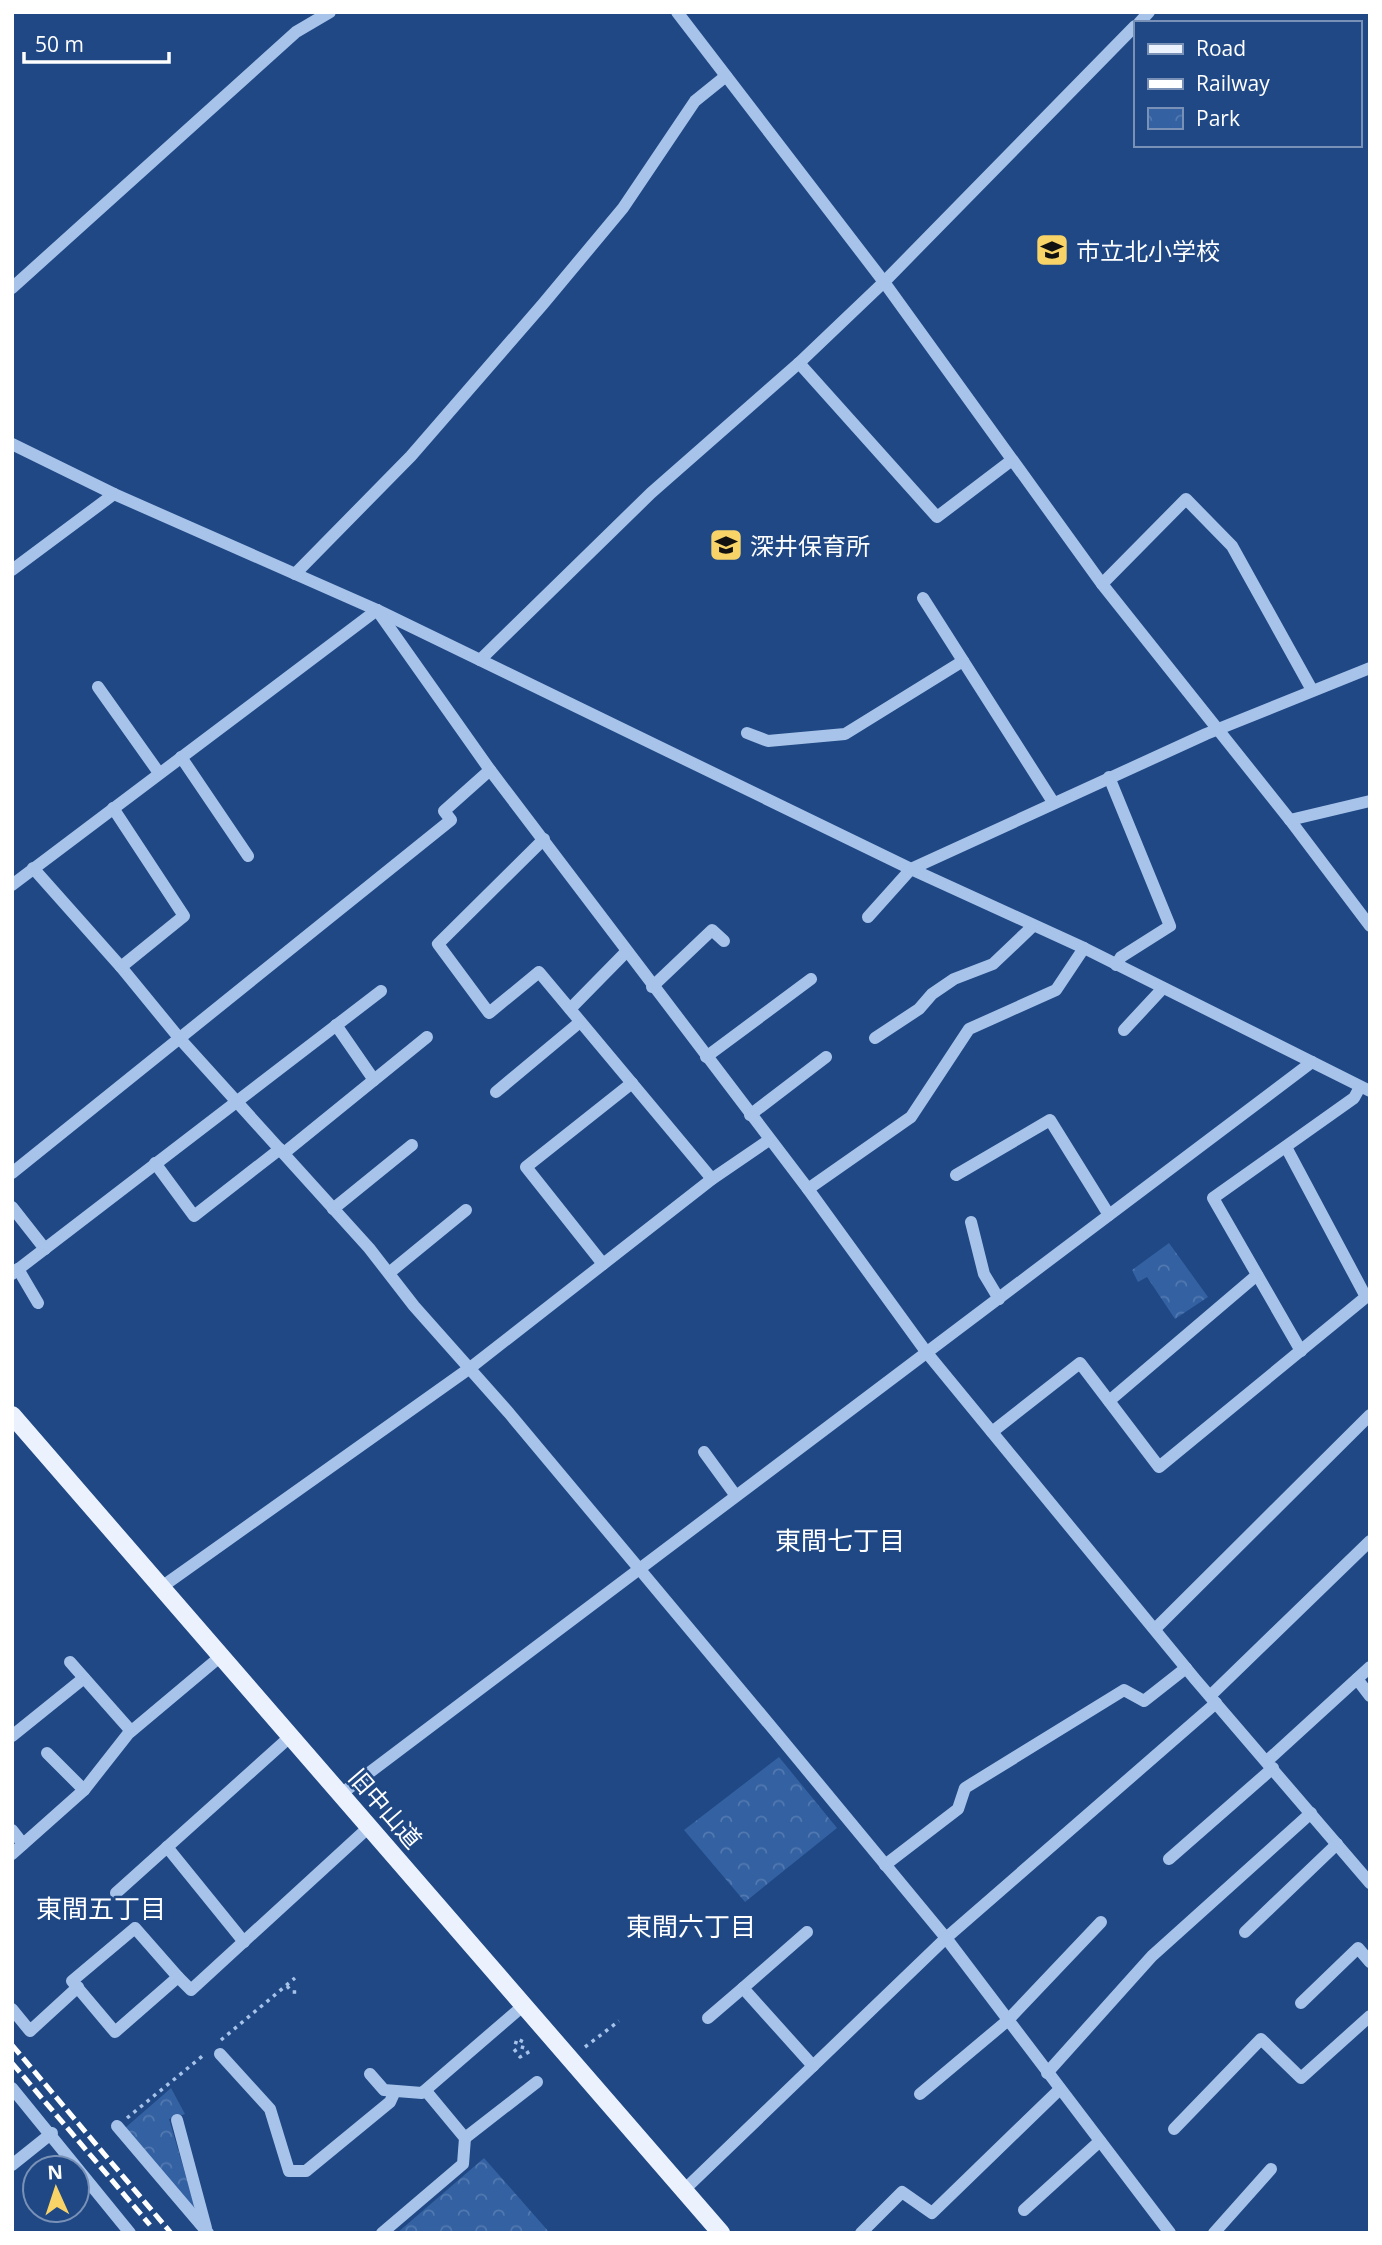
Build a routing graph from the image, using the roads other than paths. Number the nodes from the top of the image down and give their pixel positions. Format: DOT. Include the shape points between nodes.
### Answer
graph roads {
  1 [pos="330,12"];
  2 [pos="677,12"];
  3 [pos="1134,27"];
  4 [pos="726,76"];
  5 [pos="884,282"];
  6 [pos="12,288"];
  7 [pos="799,363"];
  8 [pos="12,444"];
  9 [pos="1012,460"];
  10 [pos="114,494"];
  11 [pos="12,570"];
  12 [pos="295,575"];
  13 [pos="1102,584"];
  14 [pos="923,598"];
  15 [pos="377,610"];
  16 [pos="480,660"];
  17 [pos="963,661"];
  18 [pos="1370,668"];
  19 [pos="98,687"];
  20 [pos="1312,690"];
  21 [pos="1218,729"];
  22 [pos="747,733"];
  23 [pos="181,757"];
  24 [pos="490,771"];
  25 [pos="159,773"];
  26 [pos="1109,777"];
  27 [pos="1370,801"];
  28 [pos="1054,802"];
  29 [pos="113,808"];
  30 [pos="1290,820"];
  31 [pos="544,839"];
  32 [pos="248,856"];
  33 [pos="33,869"];
  34 [pos="911,869"];
  35 [pos="12,885"];
  36 [pos="868,917"];
  37 [pos="1034,926"];
  38 [pos="1370,926"];
  39 [pos="724,942"];
  40 [pos="1084,948"];
  41 [pos="626,952"];
  42 [pos="1116,965"];
  43 [pos="121,967"];
  44 [pos="811,979"];
  45 [pos="652,986"];
  46 [pos="1163,988"];
  47 [pos="381,991"];
  48 [pos="570,1009"];
  49 [pos="580,1021"];
  50 [pos="336,1025"];
  51 [pos="1124,1030"];
  52 [pos="427,1037"];
  53 [pos="875,1038"];
  54 [pos="180,1039"];
  55 [pos="826,1057"];
  56 [pos="706,1058"];
  57 [pos="1312,1062"];
  58 [pos="374,1080"];
  59 [pos="632,1083"];
  60 [pos="1365,1089"];
  61 [pos="496,1092"];
  62 [pos="236,1100"];
  63 [pos="750,1115"];
  64 [pos="769,1140"];
  65 [pos="412,1145"];
  66 [pos="1286,1147"];
  67 [pos="282,1151"];
  68 [pos="155,1163"];
  69 [pos="12,1173"];
  70 [pos="956,1175"];
  71 [pos="712,1179"];
  72 [pos="808,1189"];
  73 [pos="12,1207"];
  74 [pos="333,1209"];
  75 [pos="466,1210"];
  76 [pos="1109,1215"];
  77 [pos="971,1222"];
  78 [pos="44,1249"];
  79 [pos="603,1264"];
  80 [pos="15,1272"];
  81 [pos="389,1273"];
  82 [pos="1257,1275"];
  83 [pos="999,1298"];
  84 [pos="38,1303"];
  85 [pos="1301,1351"];
  86 [pos="927,1353"];
  87 [pos="470,1368"];
  88 [pos="1109,1401"];
  89 [pos="12,1415"];
  90 [pos="1370,1415"];
  91 [pos="992,1432"];
  92 [pos="704,1452"];
  93 [pos="736,1496"];
  94 [pos="1370,1541"];
  95 [pos="640,1569"];
  96 [pos="163,1587"];
  97 [pos="1155,1629"];
  98 [pos="221,1656"];
  99 [pos="69,1662"];
  100 [pos="1370,1667"];
  101 [pos="1186,1668"];
  102 [pos="84,1678"];
  103 [pos="1357,1679"];
  104 [pos="1370,1696"];
  105 [pos="1213,1699"];
  106 [pos="131,1731"];
  107 [pos="292,1735"];
  108 [pos="12,1736"];
  109 [pos="47,1753"];
  110 [pos="1270,1765"];
  111 [pos="84,1790"];
  112 [pos="341,1794"];
  113 [pos="1311,1813"];
  114 [pos="369,1827"];
  115 [pos="12,1830"];
  116 [pos="23,1844"];
  117 [pos="1337,1844"];
  118 [pos="167,1847"];
  119 [pos="12,1854"];
  120 [pos="1169,1859"];
  121 [pos="886,1865"];
  122 [pos="1370,1883"];
  123 [pos="116,1893"];
  124 [pos="1101,1922"];
  125 [pos="807,1932"];
  126 [pos="1245,1932"];
  127 [pos="946,1938"];
  128 [pos="244,1942"];
  129 [pos="1370,1962"];
  130 [pos="178,1977"];
  131 [pos="78,1987"];
  132 [pos="743,1988"];
  133 [pos="1301,2003"];
  134 [pos="524,2005"];
  135 [pos="12,2009"];
  136 [pos="1370,2016"];
  137 [pos="708,2018"];
  138 [pos="1007,2021"];
  139 [pos="220,2054"];
  140 [pos="813,2066"];
  141 [pos="1047,2073"];
  142 [pos="370,2074"];
  143 [pos="537,2082"];
  144 [pos="12,2088"];
  145 [pos="1060,2089"];
  146 [pos="395,2091"];
  147 [pos="426,2091"];
  148 [pos="920,2094"];
  149 [pos="177,2120"];
  150 [pos="117,2126"];
  151 [pos="1174,2130"];
  152 [pos="52,2133"];
  153 [pos="465,2138"];
  154 [pos="1100,2141"];
  155 [pos="12,2165"];
  156 [pos="1271,2169"];
  157 [pos="684,2190"];
  158 [pos="1024,2210"];
  159 [pos="208,2232"];
  160 [pos="130,2233"];
  161 [pos="382,2233"];
  162 [pos="721,2233"];
  163 [pos="861,2233"];
  164 [pos="1170,2233"];
  165 [pos="1214,2233"];
  1 -- 6 [label="street" via="296,32"];
  2 -- 4 [label="street"];
  3 -- 5 [label="street"];
  4 -- 5 [label="street"];
  4 -- 12 [label="street" via="695,101 623,208 411,456"];
  5 -- 7 [label="street"];
  5 -- 9 [label="street"];
  7 -- 9 [label="street" via="937,517"];
  7 -- 16 [label="street" via="651,493"];
  8 -- 10 [label="street"];
  9 -- 13 [label="street"];
  10 -- 11 [label="street"];
  10 -- 12 [label="street"];
  12 -- 15 [label="street"];
  13 -- 20 [label="street" via="1186,499 1231,546"];
  13 -- 21 [label="street"];
  14 -- 17 [label="street"];
  15 -- 16 [label="street"];
  15 -- 23 [label="street"];
  15 -- 24 [label="street"];
  16 -- 34 [label="street"];
  17 -- 22 [label="street" via="845,734 768,741"];
  17 -- 28 [label="street"];
  18 -- 20 [label="street"];
  19 -- 25 [label="street"];
  20 -- 21 [label="street"];
  21 -- 26 [label="street"];
  21 -- 30 [label="street"];
  23 -- 25 [label="street"];
  23 -- 32 [label="street"];
  24 -- 31 [label="street"];
  24 -- 54 [label="street" via="444,811 451,820"];
  25 -- 29 [label="street"];
  26 -- 28 [label="street"];
  26 -- 42 [label="street" via="1170,926 1121,957"];
  27 -- 30 [label="street"];
  28 -- 34 [label="street"];
  29 -- 33 [label="street"];
  29 -- 43 [label="street" via="184,916"];
  30 -- 38 [label="street"];
  31 -- 41 [label="street"];
  31 -- 48 [label="street" via="438,944 489,1013 539,972"];
  33 -- 35 [label="street"];
  33 -- 43 [label="street"];
  34 -- 36 [label="street"];
  34 -- 37 [label="street"];
  37 -- 40 [label="street"];
  37 -- 53 [label="street" via="993,964 954,979"];
  39 -- 45 [label="street" via="712,930"];
  40 -- 42 [label="street"];
  40 -- 72 [label="street" via="1056,989 969,1028 911,1117"];
  41 -- 45 [label="street"];
  41 -- 48 [label="street"];
  42 -- 46 [label="street"];
  43 -- 54 [label="street"];
  44 -- 56 [label="street"];
  45 -- 56 [label="street"];
  46 -- 51 [label="street"];
  46 -- 57 [label="street"];
  47 -- 50 [label="street"];
  48 -- 49 [label="street"];
  49 -- 59 [label="street"];
  49 -- 61 [label="street"];
  50 -- 58 [label="street"];
  50 -- 62 [label="street"];
  52 -- 58 [label="street"];
  54 -- 62 [label="street"];
  54 -- 69 [label="street"];
  55 -- 63 [label="street"];
  56 -- 63 [label="street"];
  57 -- 60 [label="street"];
  57 -- 76 [label="street"];
  58 -- 67 [label="street"];
  59 -- 71 [label="street"];
  59 -- 79 [label="street" via="526,1167"];
  60 -- 66 [label="street"];
  62 -- 67 [label="street"];
  62 -- 68 [label="street"];
  63 -- 64 [label="street"];
  64 -- 71 [label="street"];
  64 -- 72 [label="street"];
  65 -- 74 [label="street"];
  66 -- 82 [label="street" via="1213,1198"];
  66 -- 85 [label="street" via="1366,1297"];
  67 -- 68 [label="street" via="194,1216"];
  67 -- 74 [label="street"];
  68 -- 78 [label="street"];
  70 -- 76 [label="street" via="1051,1120"];
  71 -- 79 [label="street"];
  72 -- 86 [label="street"];
  73 -- 78 [label="street"];
  74 -- 81 [label="street"];
  75 -- 81 [label="street"];
  76 -- 83 [label="street"];
  77 -- 83 [label="street" via="984,1273"];
  78 -- 80 [label="street"];
  79 -- 87 [label="street"];
  80 -- 84 [label="street"];
  81 -- 87 [label="street"];
  82 -- 85 [label="street"];
  82 -- 88 [label="street"];
  83 -- 86 [label="street"];
  85 -- 88 [label="street" via="1159,1467"];
  86 -- 91 [label="street"];
  86 -- 93 [label="street"];
  87 -- 95 [label="street"];
  87 -- 96 [label="street"];
  88 -- 91 [label="street" via="1080,1363"];
  89 -- 96 [label="main road, 旧中山道"];
  90 -- 97 [label="street"];
  91 -- 97 [label="street"];
  92 -- 93 [label="street"];
  93 -- 95 [label="street"];
  94 -- 105 [label="street"];
  95 -- 112 [label="street"];
  95 -- 121 [label="street"];
  96 -- 98 [label="main road, 旧中山道"];
  97 -- 101 [label="street"];
  98 -- 106 [label="street"];
  98 -- 107 [label="main road, 旧中山道"];
  99 -- 102 [label="street"];
  100 -- 103 [label="street"];
  101 -- 105 [label="street"];
  101 -- 121 [label="street" via="1144,1701 1124,1690 965,1788 958,1809"];
  102 -- 106 [label="street"];
  102 -- 108 [label="street"];
  103 -- 104 [label="street"];
  103 -- 110 [label="street"];
  105 -- 110 [label="street"];
  105 -- 127 [label="street"];
  106 -- 111 [label="street"];
  107 -- 112 [label="main road, 旧中山道"];
  107 -- 118 [label="street"];
  109 -- 111 [label="street"];
  110 -- 113 [label="street"];
  110 -- 120 [label="street"];
  111 -- 116 [label="street"];
  112 -- 114 [label="main road, 旧中山道"];
  113 -- 117 [label="street"];
  113 -- 141 [label="street" via="1152,1956"];
  114 -- 128 [label="street"];
  114 -- 134 [label="main road, 旧中山道"];
  115 -- 116 [label="street"];
  116 -- 119 [label="street"];
  117 -- 122 [label="street"];
  117 -- 126 [label="street"];
  118 -- 123 [label="street"];
  118 -- 128 [label="street"];
  121 -- 127 [label="street"];
  124 -- 138 [label="street"];
  125 -- 132 [label="street"];
  127 -- 138 [label="street"];
  127 -- 140 [label="street"];
  128 -- 130 [label="street" via="191,1990"];
  129 -- 133 [label="street" via="1358,1948"];
  130 -- 131 [label="street" via="115,2032"];
  130 -- 131 [label="street" via="135,1928 72,1981"];
  131 -- 135 [label="street" via="30,2031"];
  132 -- 137 [label="street"];
  132 -- 140 [label="street"];
  134 -- 147 [label="street"];
  134 -- 157 [label="main road, 旧中山道"];
  136 -- 151 [label="street" via="1301,2078 1261,2039"];
  138 -- 141 [label="street"];
  138 -- 148 [label="street"];
  139 -- 146 [label="street" via="270,2109 289,2171 306,2171 390,2102"];
  140 -- 157 [label="street"];
  141 -- 145 [label="street"];
  142 -- 146 [label="street" via="384,2090"];
  143 -- 153 [label="street"];
  144 -- 152 [label="street"];
  145 -- 154 [label="street"];
  145 -- 163 [label="street" via="932,2213 902,2192"];
  146 -- 147 [label="street"];
  147 -- 153 [label="street"];
  149 -- 159 [label="street"];
  150 -- 159 [label="street"];
  152 -- 155 [label="street"];
  152 -- 160 [label="street"];
  153 -- 161 [label="street" via="463,2164"];
  154 -- 158 [label="street"];
  154 -- 164 [label="street"];
  156 -- 165 [label="street"];
  157 -- 162 [label="main road, 旧中山道"];
}
